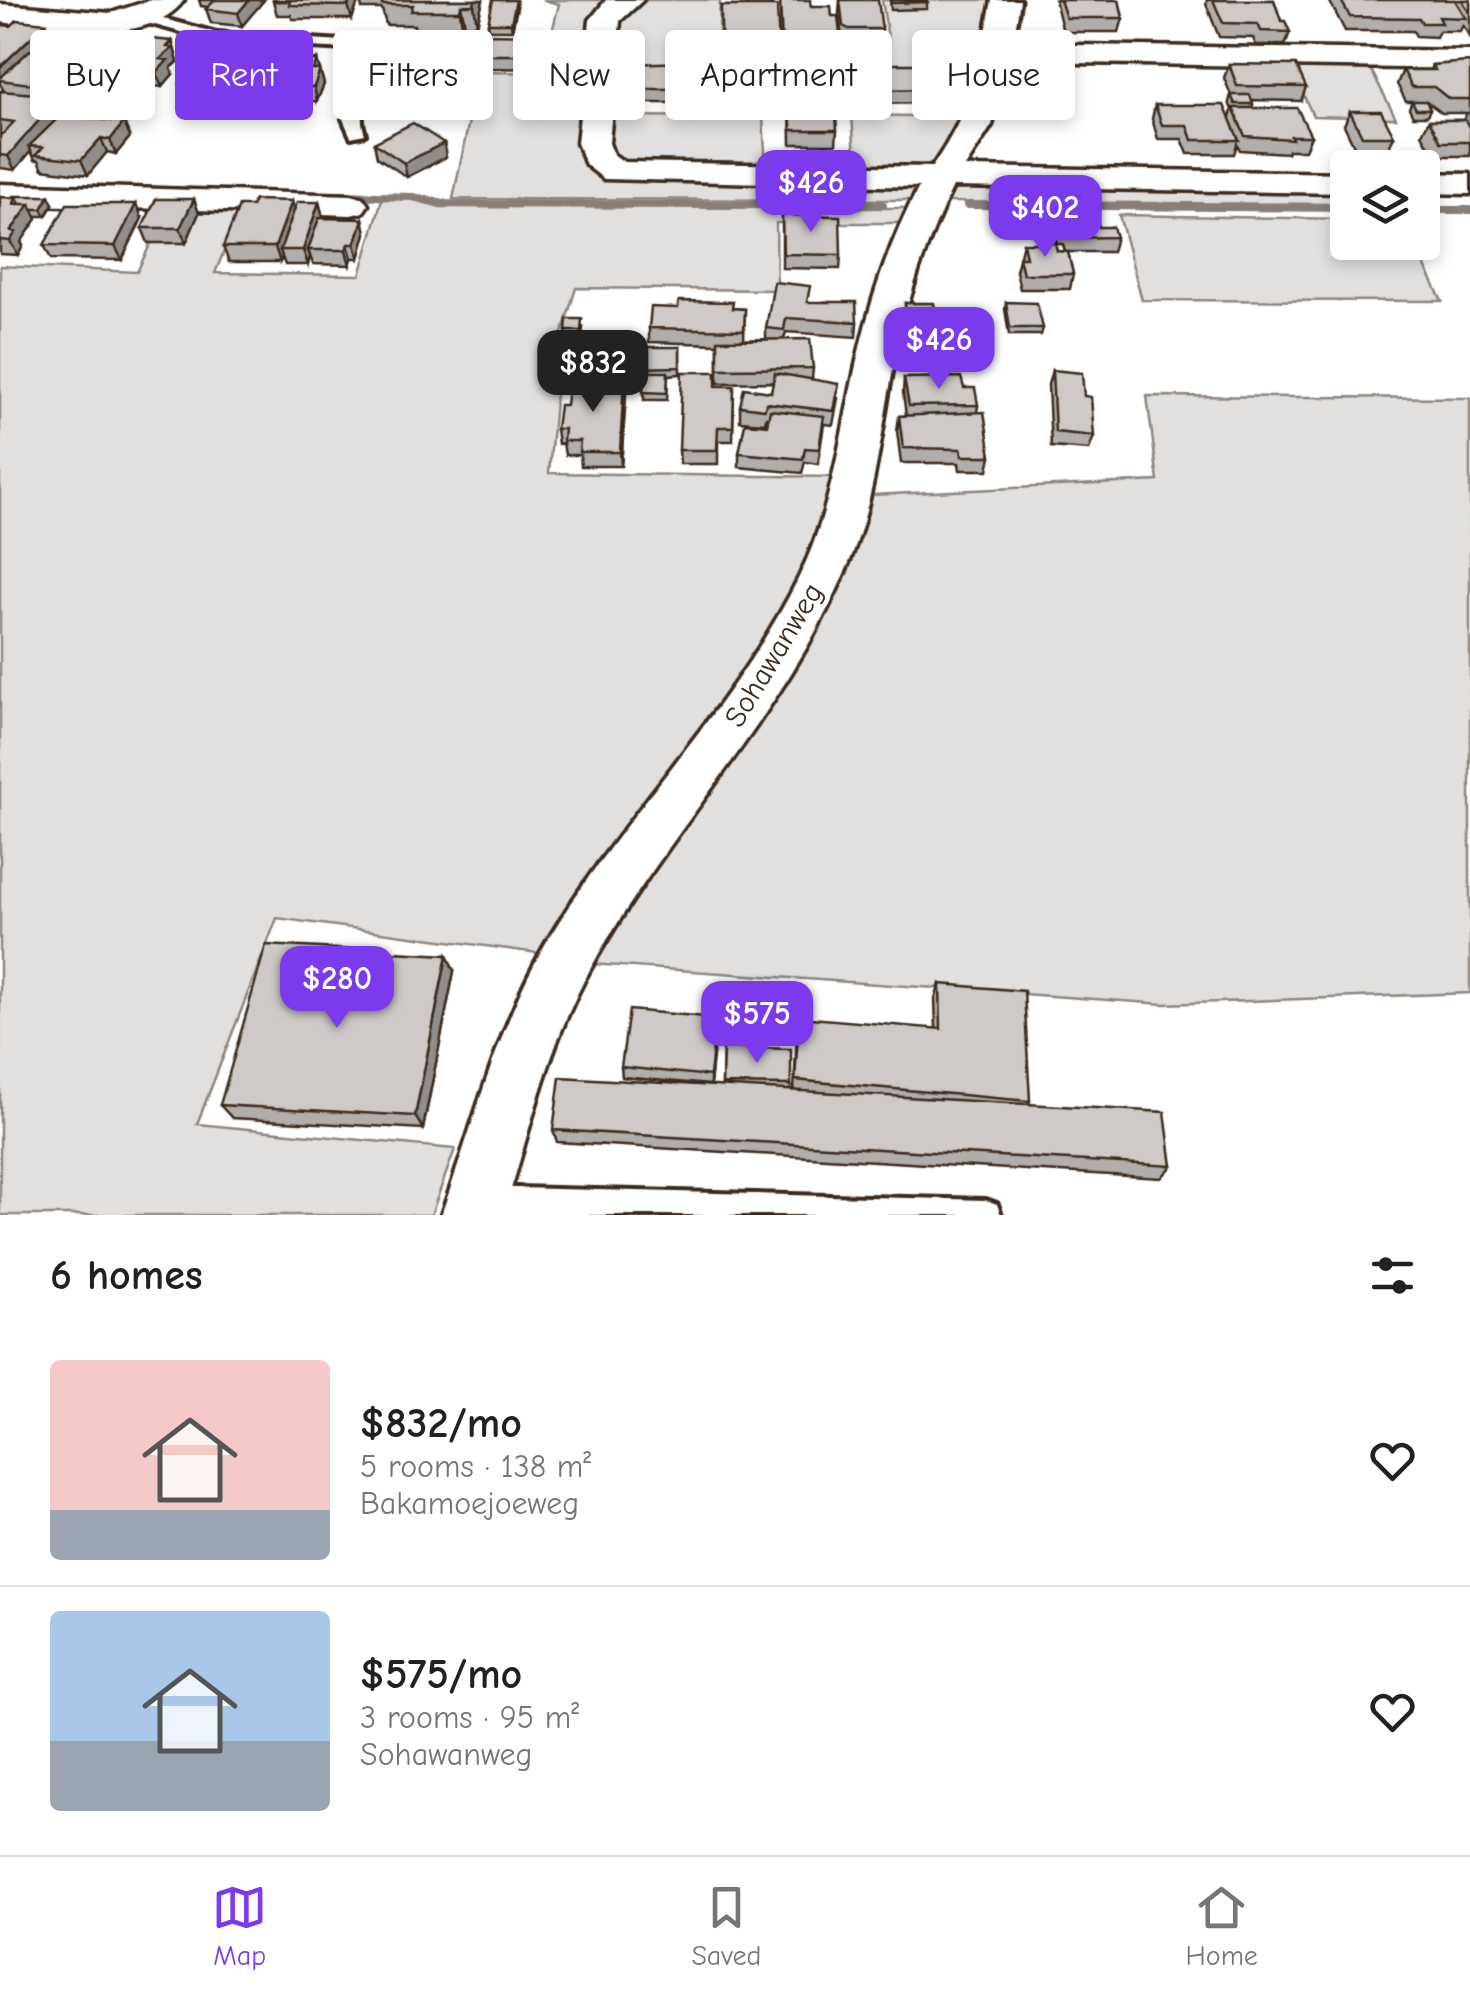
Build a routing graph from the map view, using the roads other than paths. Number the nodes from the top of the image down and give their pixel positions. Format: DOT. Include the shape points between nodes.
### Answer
graph roads {
  1 [pos="170,0"];
  2 [pos="629,0"];
  3 [pos="1006,0"];
  4 [pos="0,13"];
  5 [pos="138,16"];
  6 [pos="1001,30"];
  7 [pos="1075,55"];
  8 [pos="1470,60"];
  9 [pos="977,120"];
  10 [pos="357,134"];
  11 [pos="941,177"];
  12 [pos="1330,183"];
  13 [pos="1440,183"];
  14 [pos="1470,184"];
  15 [pos="0,194"];
  16 [pos="351,205"];
  17 [pos="474,1209"];
  18 [pos="986,1215"];
  1 -- 5 [label="street"];
  2 -- 11 [label="street" via="604,20 592,142 598,158 616,172"];
  3 -- 6 [label="street, Sohawanweg"];
  4 -- 5 [label="street" via="108,23"];
  5 -- 10 [label="lane" via="204,36 353,45 367,64 350,119"];
  7 -- 8 [label="street"];
  9 -- 11 [label="street, Sohawanweg"];
  11 -- 12 [label="street"];
  11 -- 17 [label="street, Sohawanweg" via="894,289 851,496 825,569 786,647 638,848 540,1008"];
  13 -- 14 [label="street"];
  15 -- 16 [label="street"];
  17 -- 18 [label="lane"];
}
